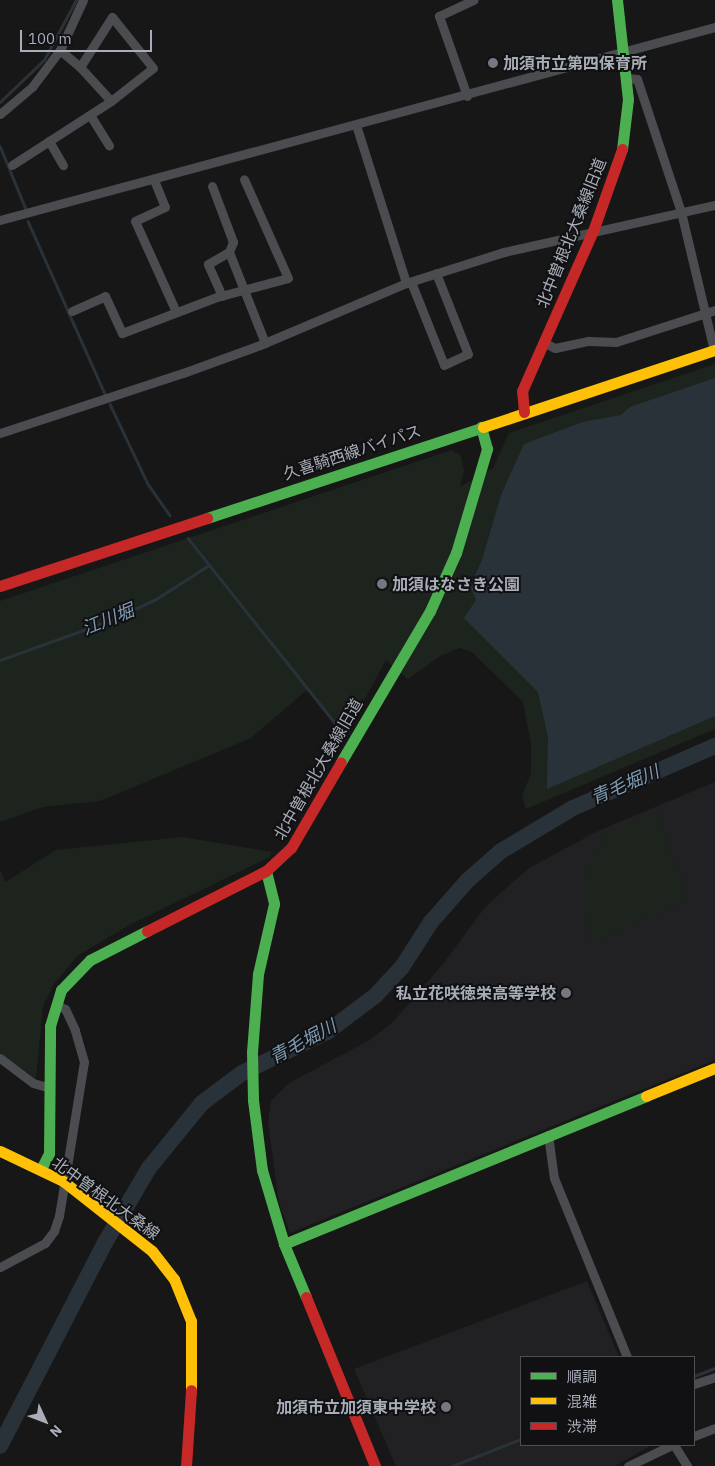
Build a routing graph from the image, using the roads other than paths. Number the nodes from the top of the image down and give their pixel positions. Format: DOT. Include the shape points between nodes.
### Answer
graph roads {
  1 [pos="83,0"];
  2 [pos="474,0"];
  3 [pos="617,0"];
  4 [pos="715,27"];
  5 [pos="60,50"];
  6 [pos="625,50"];
  7 [pos="80,67"];
  8 [pos="627,78"];
  9 [pos="466,96"];
  10 [pos="111,101"];
  11 [pos="0,114"];
  12 [pos="90,115"];
  13 [pos="356,126"];
  14 [pos="49,141"];
  15 [pos="109,145"];
  16 [pos="12,165"];
  17 [pos="63,165"];
  18 [pos="244,179"];
  19 [pos="154,180"];
  20 [pos="212,186"];
  21 [pos="715,205"];
  22 [pos="680,212"];
  23 [pos="0,220"];
  24 [pos="593,231"];
  25 [pos="229,252"];
  26 [pos="436,274"];
  27 [pos="408,282"];
  28 [pos="245,292"];
  29 [pos="222,296"];
  30 [pos="715,310"];
  31 [pos="72,311"];
  32 [pos="176,312"];
  33 [pos="706,313"];
  34 [pos="543,342"];
  35 [pos="265,343"];
  36 [pos="715,350"];
  37 [pos="524,412"];
  38 [pos="481,427"];
  39 [pos="0,432"];
  40 [pos="0,586"];
  41 [pos="266,871"];
  42 [pos="57,1005"];
  43 [pos="0,1058"];
  44 [pos="715,1068"];
  45 [pos="48,1088"];
  46 [pos="548,1135"];
  47 [pos="0,1151"];
  48 [pos="41,1169"];
  49 [pos="63,1181"];
  50 [pos="284,1244"];
  51 [pos="0,1267"];
  52 [pos="627,1356"];
  53 [pos="715,1377"];
  54 [pos="695,1384"];
  55 [pos="715,1428"];
  56 [pos="695,1436"];
  57 [pos="671,1446"];
  58 [pos="674,1446"];
  59 [pos="186,1466"];
  60 [pos="375,1466"];
  61 [pos="628,1466"];
  62 [pos="687,1466"];
  1 -- 5 [label="street"];
  2 -- 9 [label="street" via="439,16"];
  3 -- 6 [label="street, 北中曽根北大桑線旧道"];
  4 -- 6 [label="street"];
  5 -- 7 [label="street"];
  5 -- 11 [label="street" via="32,87"];
  6 -- 8 [label="street, 北中曽根北大桑線旧道"];
  6 -- 9 [label="street"];
  7 -- 10 [label="street"];
  7 -- 10 [label="street" via="112,17 153,68"];
  8 -- 22 [label="street" via="637,79"];
  8 -- 24 [label="street, 北中曽根北大桑線旧道" via="624,142"];
  9 -- 13 [label="street"];
  10 -- 12 [label="street"];
  12 -- 14 [label="street"];
  12 -- 15 [label="street"];
  13 -- 19 [label="street"];
  13 -- 27 [label="street"];
  14 -- 16 [label="street"];
  14 -- 17 [label="street"];
  18 -- 28 [label="street" via="288,278"];
  19 -- 23 [label="street"];
  19 -- 32 [label="street" via="165,207 135,221"];
  20 -- 25 [label="street" via="233,242"];
  21 -- 22 [label="street"];
  22 -- 24 [label="street"];
  22 -- 33 [label="street"];
  24 -- 26 [label="street" via="504,252"];
  24 -- 34 [label="street, 北中曽根北大桑線旧道"];
  25 -- 28 [label="street"];
  25 -- 29 [label="street" via="208,264"];
  26 -- 27 [label="street"];
  26 -- 27 [label="street" via="468,354 444,365"];
  27 -- 35 [label="street"];
  28 -- 29 [label="street"];
  28 -- 35 [label="street"];
  29 -- 32 [label="street"];
  30 -- 33 [label="street"];
  31 -- 32 [label="street" via="105,296 122,333"];
  33 -- 34 [label="street" via="616,342 588,340 555,348"];
  33 -- 36 [label="street"];
  34 -- 37 [label="street, 北中曽根北大桑線旧道" via="522,391"];
  35 -- 39 [label="street"];
  36 -- 37 [label="street, 久喜騎西線バイパス"];
  37 -- 38 [label="street, 久喜騎西線バイパス"];
  38 -- 40 [label="street, 久喜騎西線バイパス"];
  38 -- 41 [label="street, 北中曽根北大桑線旧道" via="487,449 482,470 456,553 430,611 291,848"];
  41 -- 42 [label="street, 北中曽根北大桑線旧道" via="90,960 62,990"];
  41 -- 50 [label="street" via="274,904 258,974 252,1052 253,1100 262,1170"];
  42 -- 45 [label="street, 北中曽根北大桑線旧道" via="50,1026"];
  42 -- 49 [label="street" via="65,1009 75,1030 84,1062"];
  43 -- 45 [label="street" via="33,1084"];
  44 -- 46 [label="street"];
  45 -- 48 [label="street, 北中曽根北大桑線旧道" via="49,1153"];
  46 -- 50 [label="street"];
  46 -- 52 [label="street" via="554,1178"];
  47 -- 48 [label="street, 北中曽根北大桑線"];
  48 -- 49 [label="street, 北中曽根北大桑線"];
  49 -- 51 [label="street" via="59,1216 50,1238"];
  49 -- 59 [label="street, 北中曽根北大桑線" via="104,1216 152,1250 166,1268 191,1321 192,1380"];
  50 -- 60 [label="street"];
  53 -- 54 [label="street"];
  55 -- 56 [label="street"];
  57 -- 61 [label="street"];
  58 -- 62 [label="street"];
}
